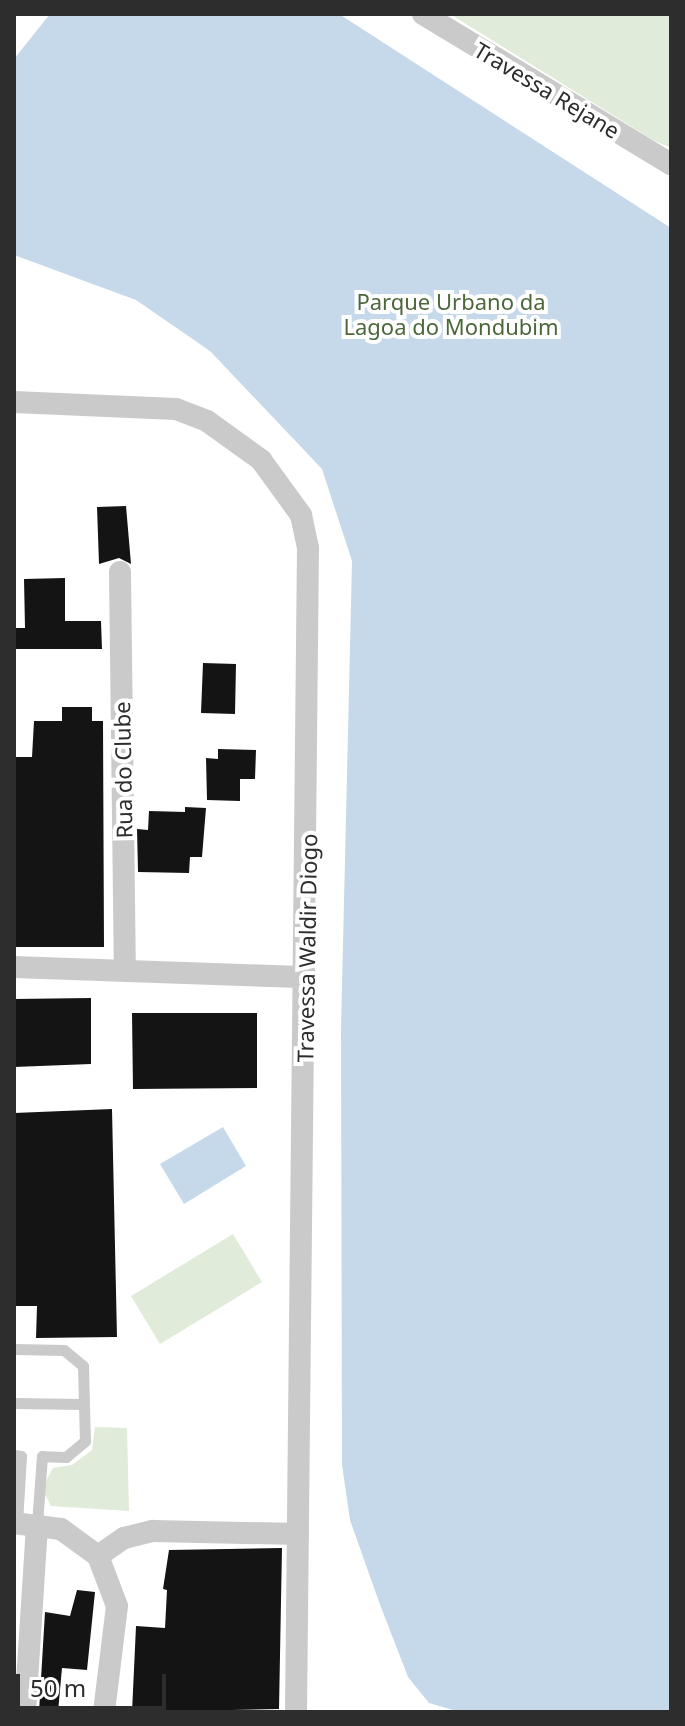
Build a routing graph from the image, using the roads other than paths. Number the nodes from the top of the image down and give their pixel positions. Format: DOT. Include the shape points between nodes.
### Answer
graph roads {
  1 [pos="423,14"];
  2 [pos="671,164"];
  3 [pos="14,402"];
  4 [pos="120,572"];
  5 [pos="14,967"];
  6 [pos="125,968"];
  7 [pos="307,977"];
  8 [pos="14,1349"];
  9 [pos="14,1403"];
  10 [pos="83,1404"];
  11 [pos="14,1455"];
  12 [pos="23,1523"];
  13 [pos="298,1534"];
  14 [pos="98,1556"];
  15 [pos="25,1712"];
  16 [pos="104,1712"];
  17 [pos="296,1712"];
  1 -- 2 [label="street, Travessa Rejane"];
  3 -- 7 [label="street, Travessa Waldir Diogo" via="176,409 207,421 261,460 301,515 312,592"];
  4 -- 6 [label="street, Rua do Clube"];
  5 -- 6 [label="street"];
  6 -- 7 [label="street"];
  7 -- 13 [label="street, Travessa Waldir Diogo"];
  8 -- 10 [label="lane" via="64,1350 77,1357 83,1366"];
  9 -- 10 [label="lane"];
  10 -- 12 [label="lane" via="81,1447 66,1457 42,1456"];
  11 -- 12 [label="lane" via="21,1456"];
  12 -- 14 [label="street" via="74,1535"];
  12 -- 15 [label="street"];
  13 -- 14 [label="street" via="153,1531 124,1538"];
  13 -- 17 [label="street, Travessa Waldir Diogo"];
  14 -- 16 [label="street" via="117,1606"];
}
